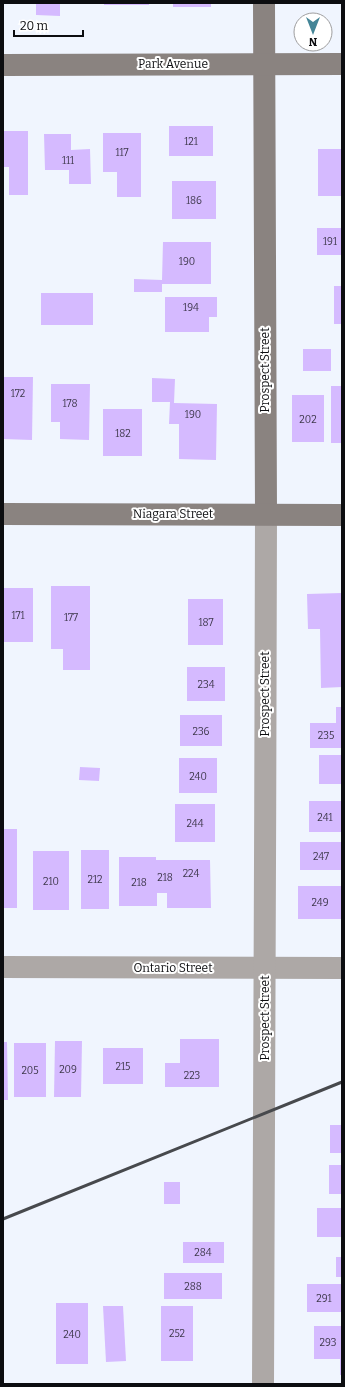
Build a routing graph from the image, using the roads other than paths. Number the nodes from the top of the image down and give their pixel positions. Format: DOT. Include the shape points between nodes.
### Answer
graph roads {
  1 [pos="264,3"];
  2 [pos="264,64"];
  3 [pos="342,64"];
  4 [pos="3,65"];
  5 [pos="3,514"];
  6 [pos="266,514"];
  7 [pos="342,515"];
  8 [pos="3,967"];
  9 [pos="342,968"];
  10 [pos="264,969"];
  11 [pos="263,1384"];
  1 -- 2 [label="street, Prospect Street"];
  2 -- 3 [label="street, Park Avenue"];
  2 -- 4 [label="street, Park Avenue"];
  2 -- 6 [label="street, Prospect Street"];
  5 -- 6 [label="street, Niagara Street"];
  6 -- 7 [label="street, Niagara Street"];
  6 -- 10 [label="street, Prospect Street"];
  8 -- 10 [label="street, Ontario Street"];
  9 -- 10 [label="street, Ontario Street"];
  10 -- 11 [label="street, Prospect Street"];
}
